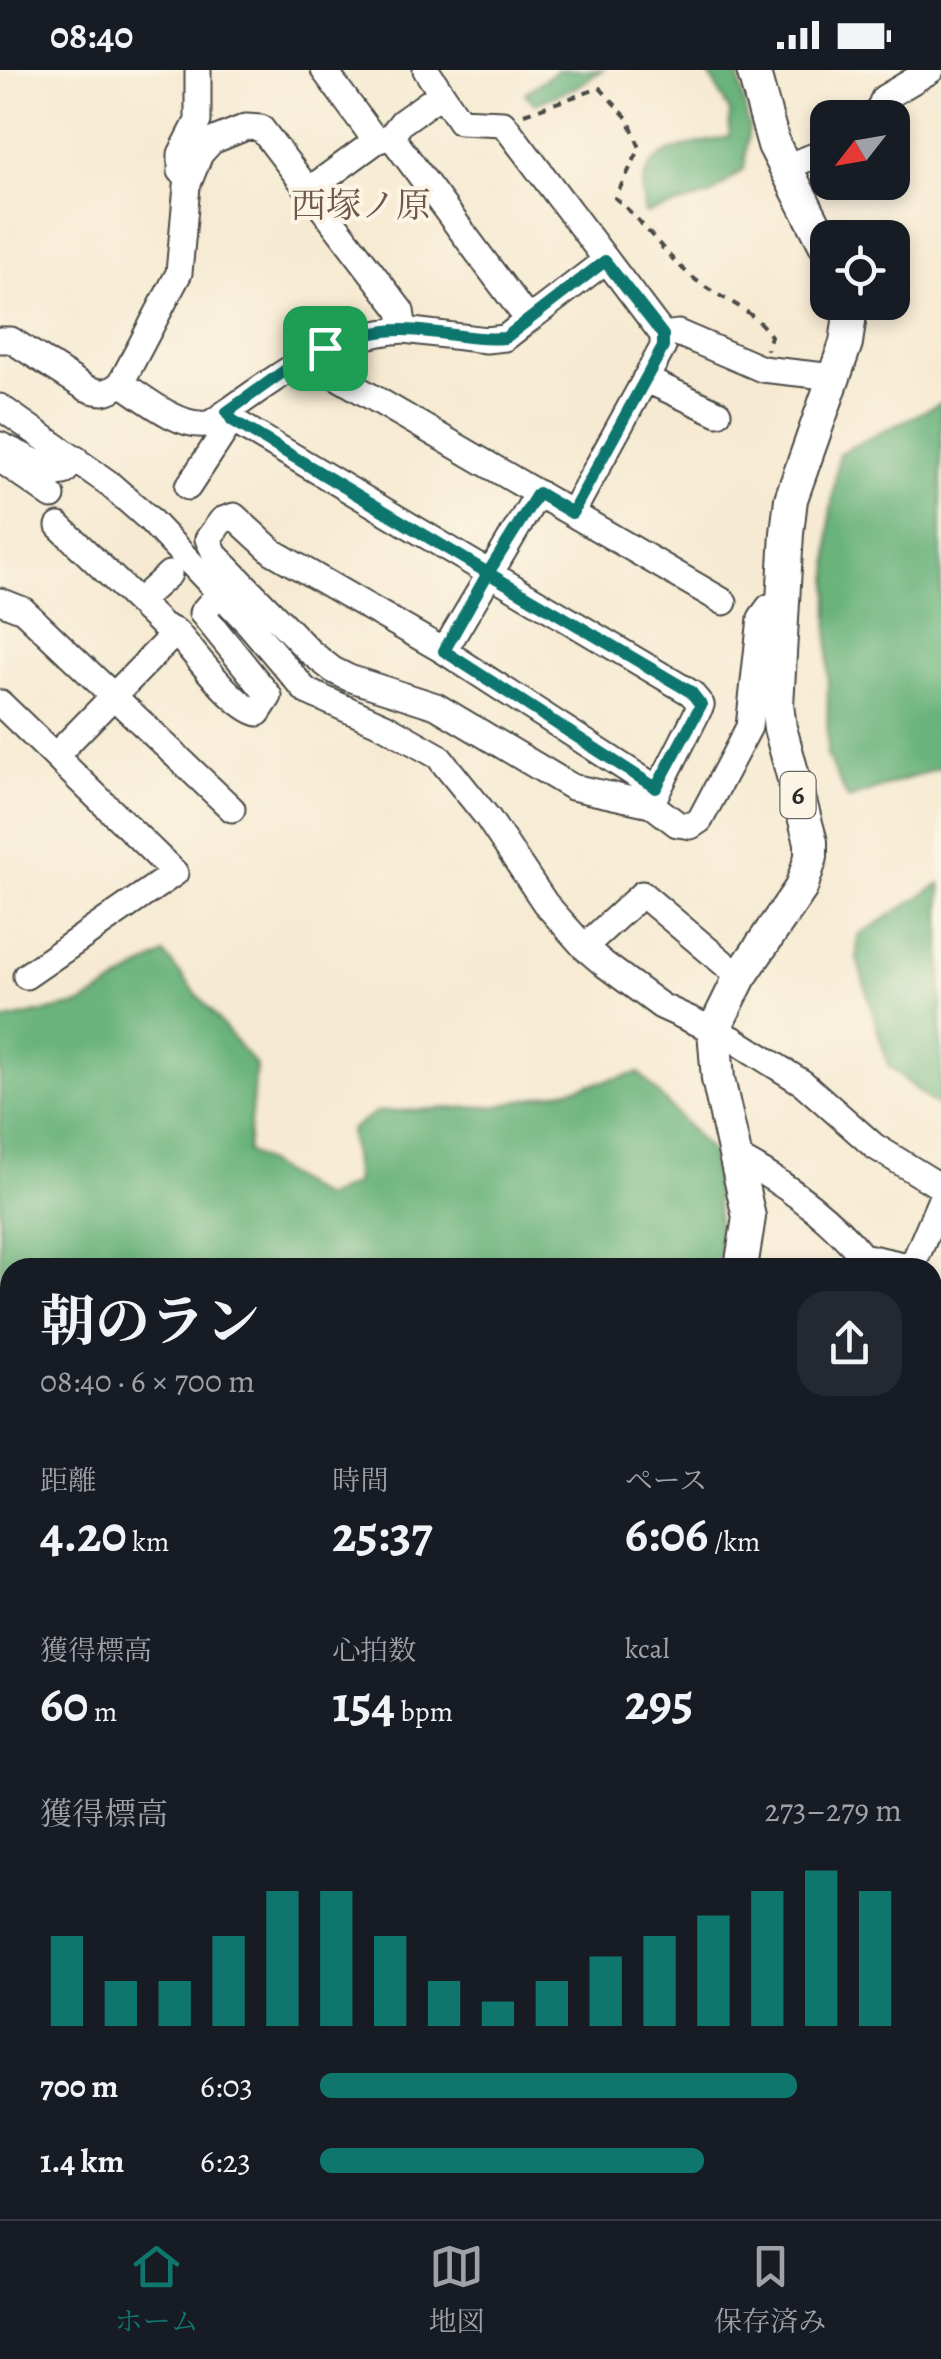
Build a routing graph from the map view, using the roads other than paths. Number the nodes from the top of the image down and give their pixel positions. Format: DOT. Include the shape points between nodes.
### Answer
graph roads {
  1 [pos="198,70"];
  2 [pos="324,70"];
  3 [pos="426,70"];
  4 [pos="754,70"];
  5 [pos="931,70"];
  6 [pos="441,94"];
  7 [pos="883,100"];
  8 [pos="384,138"];
  9 [pos="810,158"];
  10 [pos="784,168"];
  11 [pos="187,186"];
  12 [pos="309,190"];
  13 [pos="812,220"];
  14 [pos="605,261"];
  15 [pos="528,320"];
  16 [pos="847,320"];
  17 [pos="404,330"];
  18 [pos="663,335"];
  19 [pos="0,340"];
  20 [pos="305,358"];
  21 [pos="834,378"];
  22 [pos="645,379"];
  23 [pos="120,383"];
  24 [pos="0,407"];
  25 [pos="718,413"];
  26 [pos="230,416"];
  27 [pos="0,445"];
  28 [pos="0,458"];
  29 [pos="76,459"];
  30 [pos="188,487"];
  31 [pos="538,493"];
  32 [pos="52,496"];
  33 [pos="572,513"];
  34 [pos="59,526"];
  35 [pos="488,573"];
  36 [pos="169,574"];
  37 [pos="220,592"];
  38 [pos="0,600"];
  39 [pos="138,602"];
  40 [pos="724,602"];
  41 [pos="783,602"];
  42 [pos="176,632"];
  43 [pos="444,651"];
  44 [pos="112,696"];
  45 [pos="0,702"];
  46 [pos="55,756"];
  47 [pos="653,796"];
  48 [pos="232,809"];
  49 [pos="584,948"];
  50 [pos="26,976"];
  51 [pos="740,977"];
  52 [pos="714,1030"];
  53 [pos="738,1158"];
  54 [pos="941,1187"];
  55 [pos="941,1199"];
  56 [pos="743,1258"];
  57 [pos="858,1258"];
  58 [pos="916,1258"];
  1 -- 11 [label="street" via="198,121 181,154"];
  2 -- 8 [label="street"];
  3 -- 6 [label="street"];
  4 -- 10 [label="main road"];
  5 -- 7 [label="street"];
  6 -- 8 [label="street"];
  6 -- 14 [label="street" via="460,121 503,123"];
  8 -- 12 [label="street"];
  8 -- 15 [label="street"];
  9 -- 10 [label="street"];
  10 -- 13 [label="main road"];
  11 -- 12 [label="street" via="212,140 246,127 261,128"];
  11 -- 23 [label="street" via="178,274"];
  12 -- 17 [label="street" via="401,311"];
  14 -- 15 [label="street"];
  14 -- 18 [label="street"];
  15 -- 17 [label="street" via="505,338 486,340"];
  16 -- 21 [label="main road, 6"];
  17 -- 20 [label="street" via="358,336"];
  18 -- 21 [label="street" via="678,332 762,369"];
  18 -- 22 [label="street"];
  19 -- 23 [label="street" via="11,340 99,393"];
  20 -- 26 [label="street"];
  20 -- 31 [label="street"];
  21 -- 41 [label="main road, 6" via="791,499"];
  22 -- 25 [label="street"];
  22 -- 33 [label="street"];
  23 -- 26 [label="street" via="178,418 209,424"];
  24 -- 29 [label="street"];
  26 -- 30 [label="street"];
  26 -- 35 [label="street"];
  27 -- 29 [label="street" via="58,473"];
  28 -- 32 [label="street"];
  29 -- 37 [label="street" via="148,518"];
  31 -- 33 [label="street"];
  31 -- 35 [label="street"];
  33 -- 40 [label="street"];
  34 -- 39 [label="street"];
  35 -- 43 [label="street"];
  35 -- 47 [label="street" via="691,692 701,705"];
  36 -- 39 [label="street"];
  37 -- 42 [label="street" via="202,613 269,696 263,709 251,712 238,701"];
  37 -- 49 [label="street" via="306,691 438,756"];
  38 -- 44 [label="street" via="23,610"];
  39 -- 42 [label="street"];
  41 -- 47 [label="street" via="761,618 749,727 700,820 677,824"];
  41 -- 51 [label="main road, 6" via="777,706 811,858 802,888"];
  42 -- 44 [label="street"];
  43 -- 47 [label="street"];
  43 -- 47 [label="street" via="273,552 234,516 208,539 216,556 333,670 436,706 572,787"];
  44 -- 46 [label="street"];
  44 -- 48 [label="street"];
  45 -- 46 [label="street"];
  46 -- 50 [label="street" via="175,873"];
  49 -- 51 [label="street" via="642,894"];
  49 -- 52 [label="street" via="662,1006"];
  51 -- 52 [label="main road, 6"];
  52 -- 53 [label="main road" via="718,1079"];
  52 -- 54 [label="street" via="803,1083 874,1146"];
  53 -- 56 [label="main road" via="750,1216"];
  53 -- 57 [label="street" via="842,1231"];
  55 -- 58 [label="street"];
}
